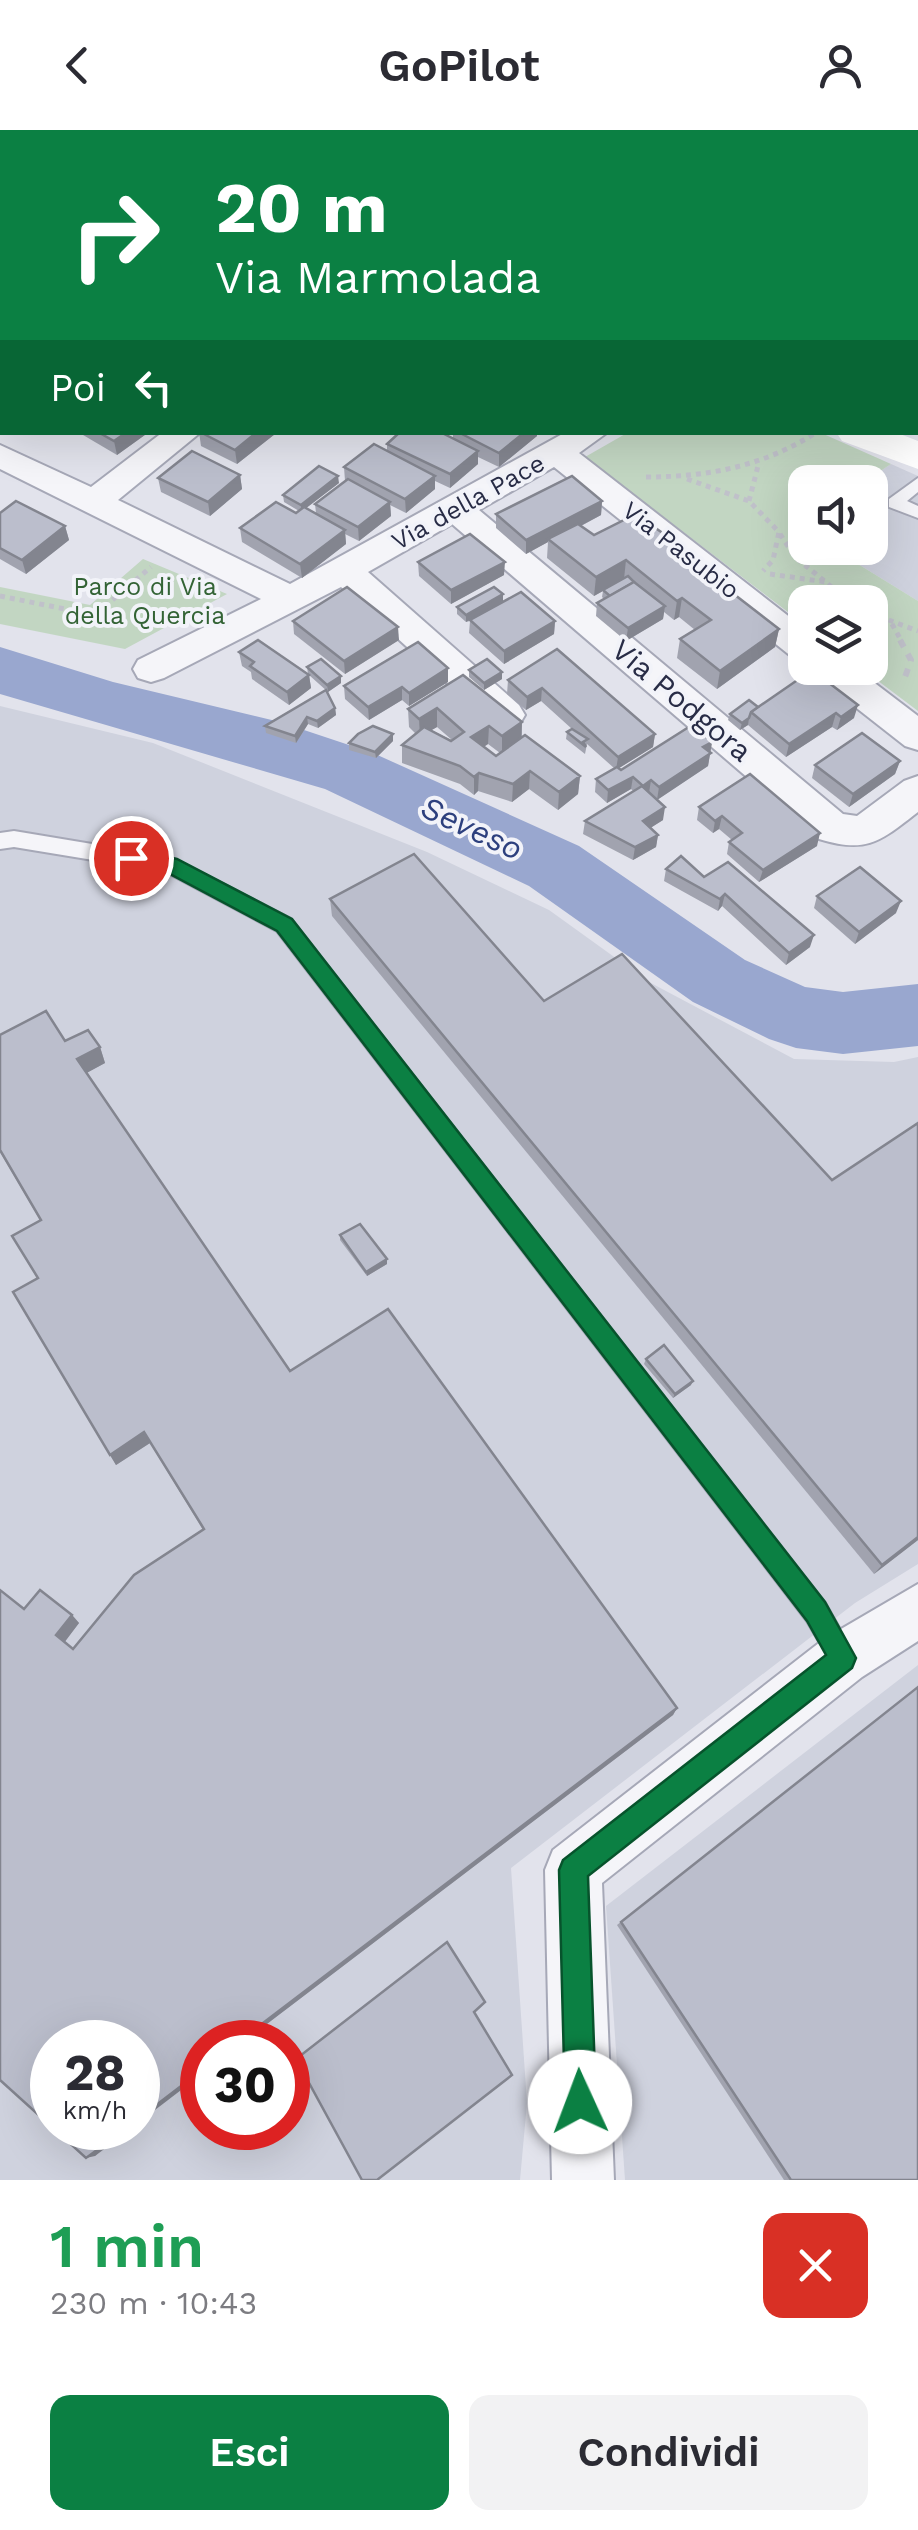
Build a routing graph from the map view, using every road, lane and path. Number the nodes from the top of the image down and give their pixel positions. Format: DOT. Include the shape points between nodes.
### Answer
graph roads {
  1 [pos="181,435"];
  2 [pos="587,435"];
  3 [pos="812,435"];
  4 [pos="862,435"];
  5 [pos="557,453"];
  6 [pos="905,455"];
  7 [pos="0,456"];
  8 [pos="758,466"];
  9 [pos="681,478"];
  10 [pos="597,484"];
  11 [pos="749,501"];
  12 [pos="94,502"];
  13 [pos="455,508"];
  14 [pos="918,512"];
  15 [pos="779,532"];
  16 [pos="178,544"];
  17 [pos="344,570"];
  18 [pos="826,582"];
  19 [pos="830,585"];
  20 [pos="0,596"];
  21 [pos="291,599"];
  22 [pos="888,622"];
  23 [pos="892,624"];
  24 [pos="918,631"];
  25 [pos="788,635"];
  26 [pos="150,668"];
  27 [pos="852,685"];
  28 [pos="511,720"];
  29 [pos="904,726"];
  30 [pos="918,791"];
  31 [pos="0,841"];
  32 [pos="918,1610"];
  33 [pos="843,1658"];
  34 [pos="582,2180"];
  1 -- 12 [label="street"];
  2 -- 5 [label="street, Via della Pace"];
  3 -- 8 [label="path"];
  4 -- 6 [label="street"];
  5 -- 10 [label="street, Via Pasubio"];
  5 -- 13 [label="street, Via della Pace"];
  6 -- 14 [label="lane" via="895,502"];
  7 -- 12 [label="street"];
  8 -- 9 [label="path"];
  8 -- 11 [label="path"];
  9 -- 10 [label="path" via="612,475"];
  9 -- 11 [label="path"];
  10 -- 25 [label="street, Via Pasubio"];
  11 -- 15 [label="path"];
  12 -- 16 [label="street"];
  13 -- 17 [label="street, Via della Pace"];
  13 -- 30 [label="street, Via Podgora" via="833,828 864,832"];
  15 -- 18 [label="path"];
  15 -- 18 [label="path" via="773,560 761,573"];
  16 -- 20 [label="path" via="95,615"];
  16 -- 21 [label="street"];
  17 -- 21 [label="street, Via della Pace"];
  17 -- 28 [label="street"];
  18 -- 19 [label="path"];
  21 -- 26 [label="street, Via della Pace"];
  22 -- 23 [label="path"];
  23 -- 24 [label="path"];
  23 -- 29 [label="path" via="911,660"];
  27 -- 29 [label="street"];
  31 -- 33 [label="lane" via="170,865 284,925 816,1612"];
  32 -- 33 [label="street"];
  33 -- 34 [label="street" via="573,1870"];
}
